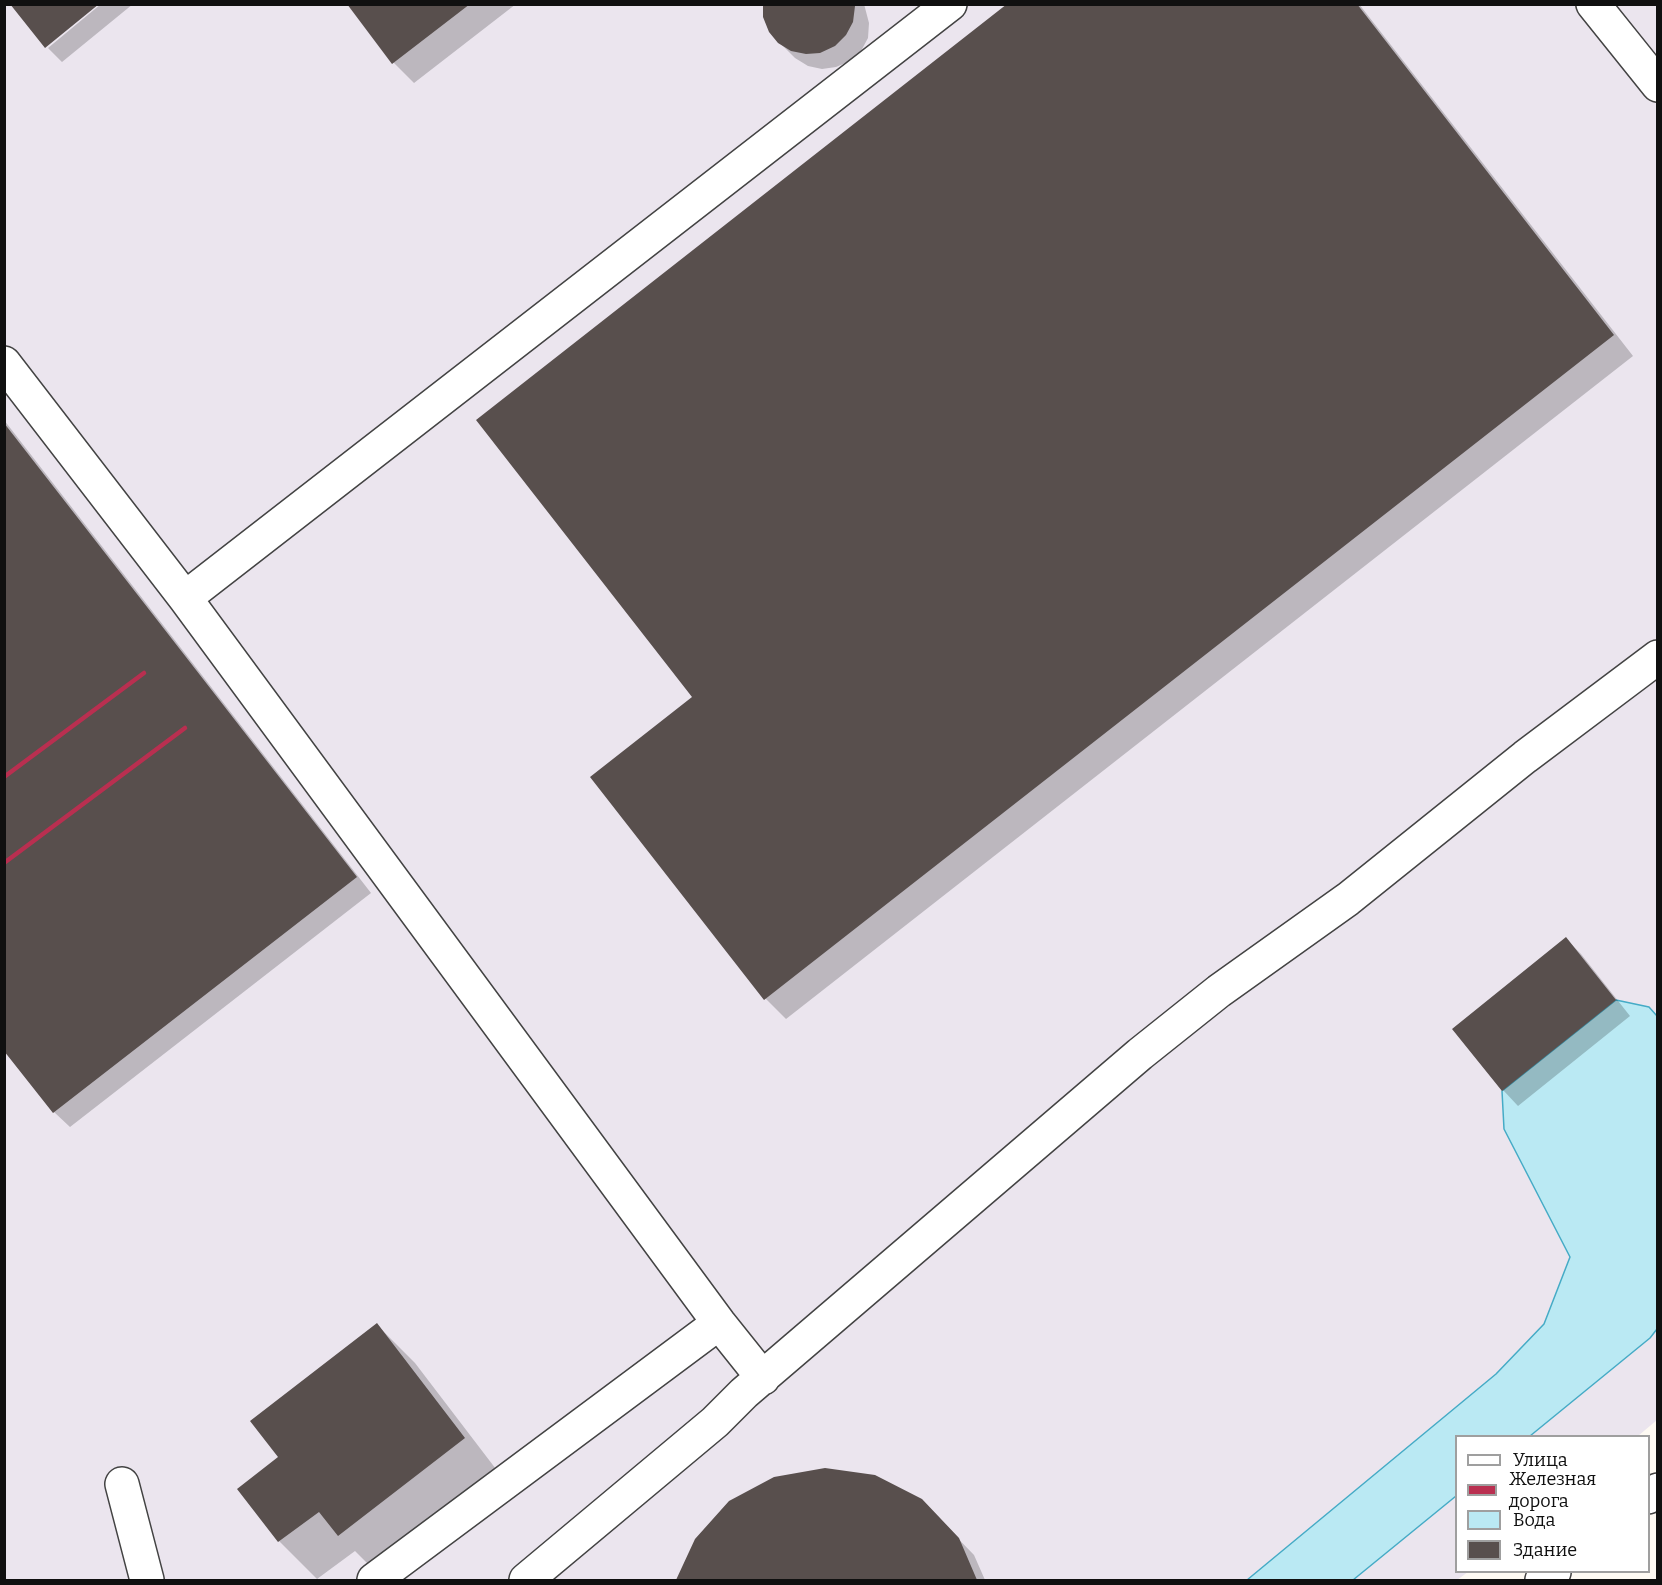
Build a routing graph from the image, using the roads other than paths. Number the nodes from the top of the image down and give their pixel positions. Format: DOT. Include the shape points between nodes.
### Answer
graph roads {
  1 [pos="951,4"];
  2 [pos="1593,4"];
  3 [pos="1658,85"];
  4 [pos="4,363"];
  5 [pos="184,598"];
  6 [pos="1658,657"];
  7 [pos="719,1323"];
  8 [pos="763,1378"];
  9 [pos="122,1484"];
  10 [pos="147,1581"];
  11 [pos="374,1581"];
  12 [pos="526,1581"];
  1 -- 5 [label="street"];
  2 -- 3 [label="street"];
  4 -- 5 [label="street"];
  5 -- 7 [label="street"];
  6 -- 8 [label="street" via="1525,757 1348,899 1219,991 1140,1054"];
  7 -- 8 [label="street"];
  7 -- 11 [label="street"];
  8 -- 12 [label="street"];
  9 -- 10 [label="street"];
}
